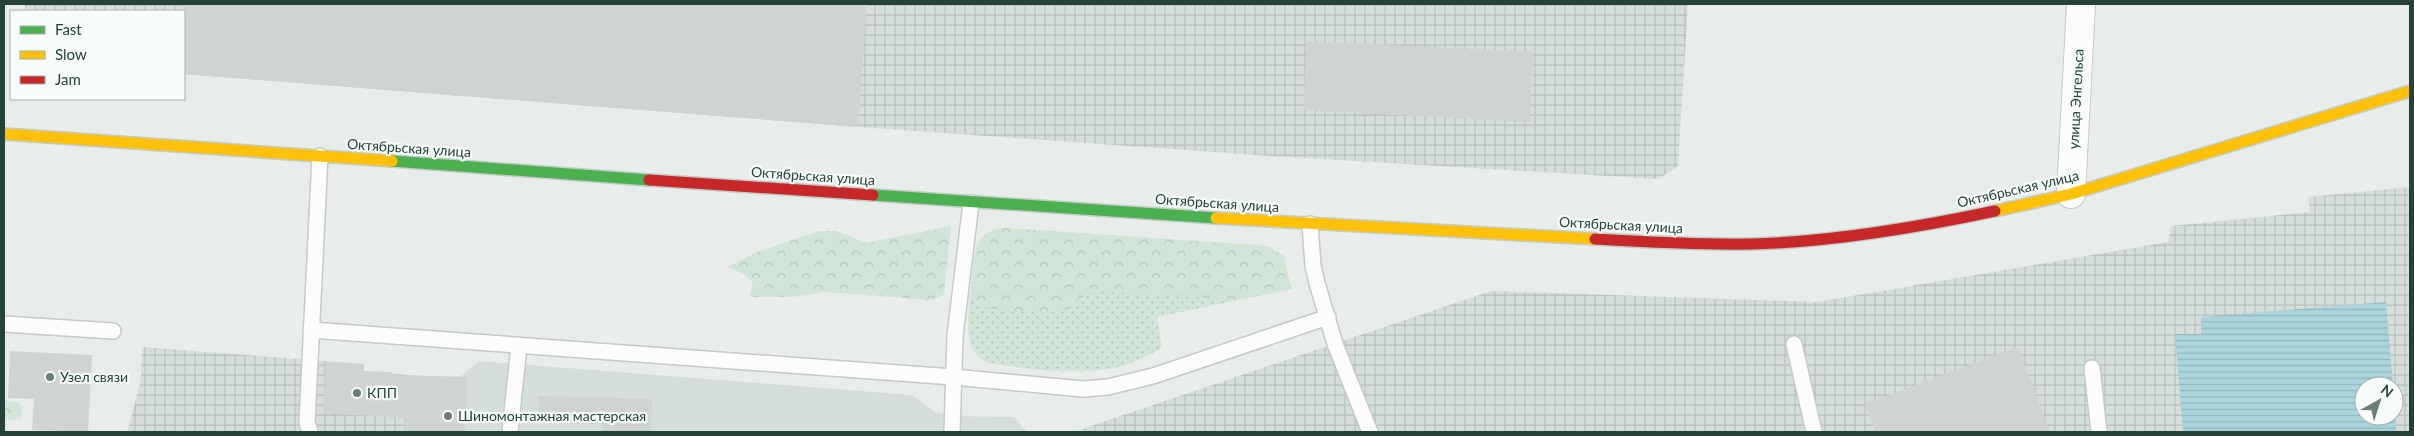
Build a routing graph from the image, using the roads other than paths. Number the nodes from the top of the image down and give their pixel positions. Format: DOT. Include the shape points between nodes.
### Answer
graph roads {
  1 [pos="2081,4"];
  2 [pos="2410,91"];
  3 [pos="4,134"];
  4 [pos="320,156"];
  5 [pos="2071,194"];
  6 [pos="971,203"];
  7 [pos="1310,224"];
  8 [pos="1328,317"];
  9 [pos="4,324"];
  10 [pos="113,330"];
  11 [pos="311,330"];
  12 [pos="1794,344"];
  13 [pos="519,346"];
  14 [pos="2092,368"];
  15 [pos="953,377"];
  16 [pos="310,432"];
  17 [pos="510,432"];
  18 [pos="952,432"];
  19 [pos="1370,432"];
  20 [pos="1814,432"];
  21 [pos="2099,432"];
  1 -- 5 [label="street, улица Энгельса"];
  2 -- 5 [label="main road, Октябрьская улица"];
  3 -- 4 [label="main road, Октябрьская улица"];
  4 -- 6 [label="main road, Октябрьская улица"];
  4 -- 11 [label="lane"];
  5 -- 7 [label="main road, Октябрьская улица" via="1945,222 1752,244"];
  6 -- 7 [label="main road, Октябрьская улица"];
  6 -- 15 [label="lane"];
  7 -- 8 [label="lane" via="1313,266"];
  8 -- 15 [label="lane" via="1153,376 1108,387 1083,390"];
  8 -- 19 [label="lane"];
  9 -- 10 [label="lane"];
  11 -- 13 [label="lane"];
  11 -- 16 [label="lane"];
  12 -- 20 [label="lane"];
  13 -- 15 [label="lane"];
  13 -- 17 [label="lane"];
  14 -- 21 [label="lane"];
  15 -- 18 [label="lane"];
}
